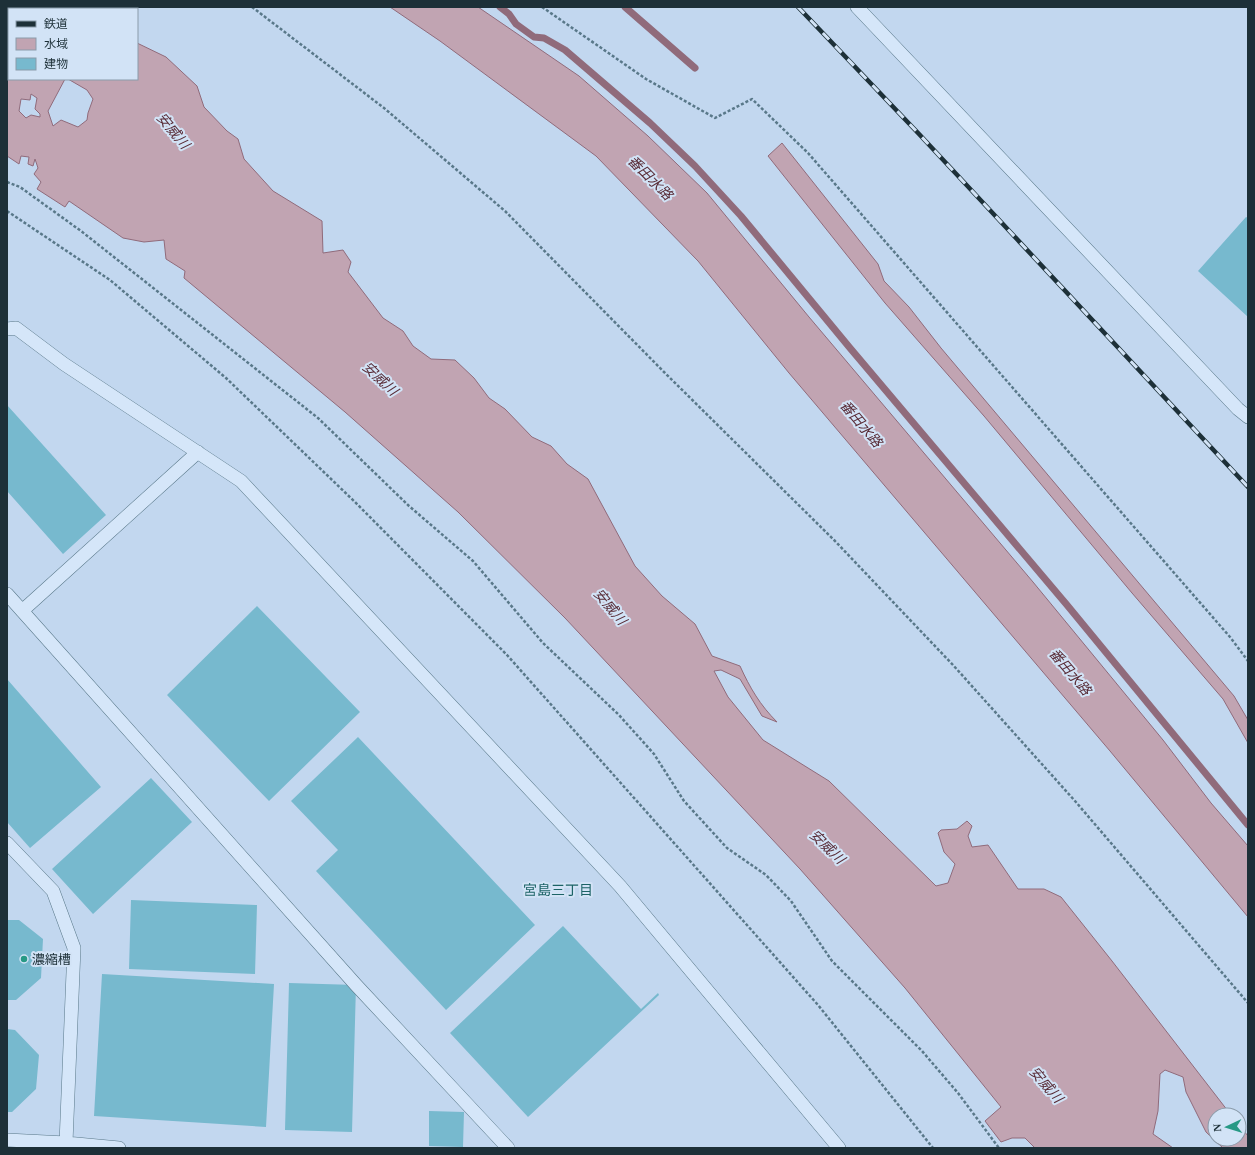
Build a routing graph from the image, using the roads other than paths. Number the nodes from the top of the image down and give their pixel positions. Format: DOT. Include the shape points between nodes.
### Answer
graph roads {
  1 [pos="857,7"];
  2 [pos="7,329"];
  3 [pos="1248,417"];
  4 [pos="198,452"];
  5 [pos="7,594"];
  6 [pos="22,611"];
  7 [pos="7,843"];
  8 [pos="7,1140"];
  9 [pos="66,1143"];
  10 [pos="95,1147"];
  11 [pos="119,1148"];
  12 [pos="508,1148"];
  13 [pos="839,1148"];
  1 -- 3 [label="lane"];
  2 -- 4 [label="lane" via="16,328 64,364"];
  4 -- 6 [label="lane"];
  4 -- 13 [label="lane" via="241,481 620,886"];
  5 -- 6 [label="lane"];
  6 -- 12 [label="lane" via="356,985"];
  7 -- 9 [label="lane" via="53,891 74,948"];
  8 -- 9 [label="lane"];
  9 -- 10 [label="lane"];
  10 -- 11 [label="lane"];
}
